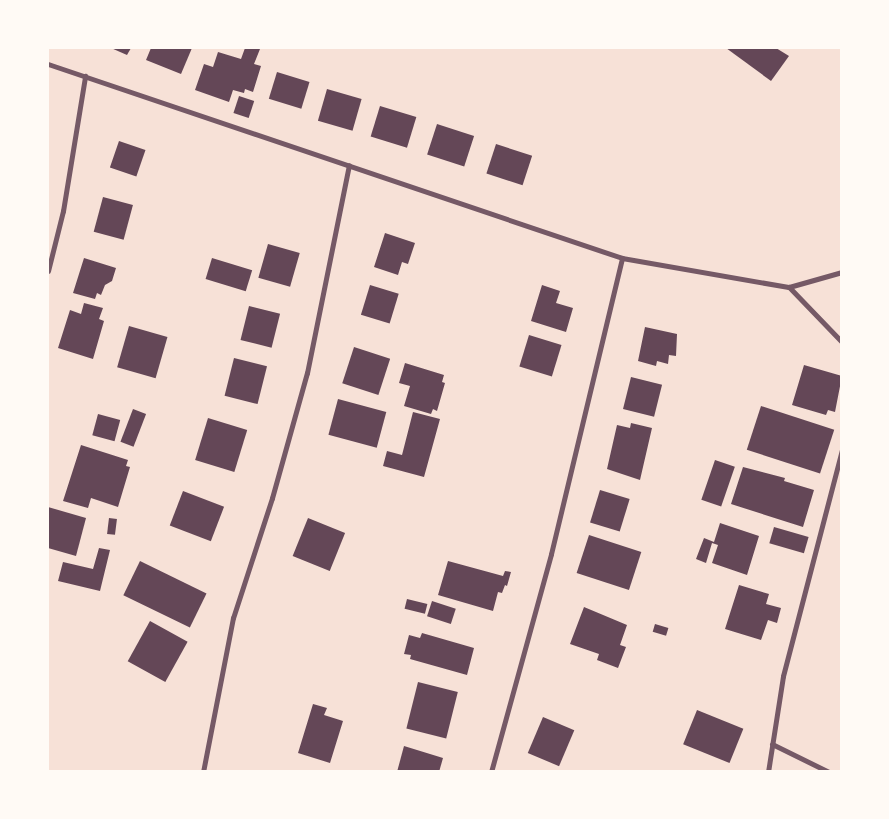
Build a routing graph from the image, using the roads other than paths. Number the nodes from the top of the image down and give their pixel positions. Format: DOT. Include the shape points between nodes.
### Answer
graph roads {
  1 [pos="48,64"];
  2 [pos="84,76"];
  3 [pos="349,165"];
  4 [pos="622,258"];
  5 [pos="48,272"];
  6 [pos="842,272"];
  7 [pos="790,287"];
  8 [pos="842,342"];
  9 [pos="842,450"];
  10 [pos="772,744"];
  11 [pos="202,772"];
  12 [pos="491,772"];
  13 [pos="768,772"];
  14 [pos="829,772"];
  1 -- 2 [label="street"];
  2 -- 3 [label="street"];
  2 -- 5 [label="street" via="63,211"];
  3 -- 4 [label="street"];
  3 -- 11 [label="street" via="307,373 272,498 233,618"];
  4 -- 7 [label="street"];
  4 -- 12 [label="street" via="551,554"];
  6 -- 7 [label="street"];
  7 -- 8 [label="street"];
  9 -- 10 [label="street" via="783,676"];
  10 -- 13 [label="street"];
  10 -- 14 [label="street"];
}
